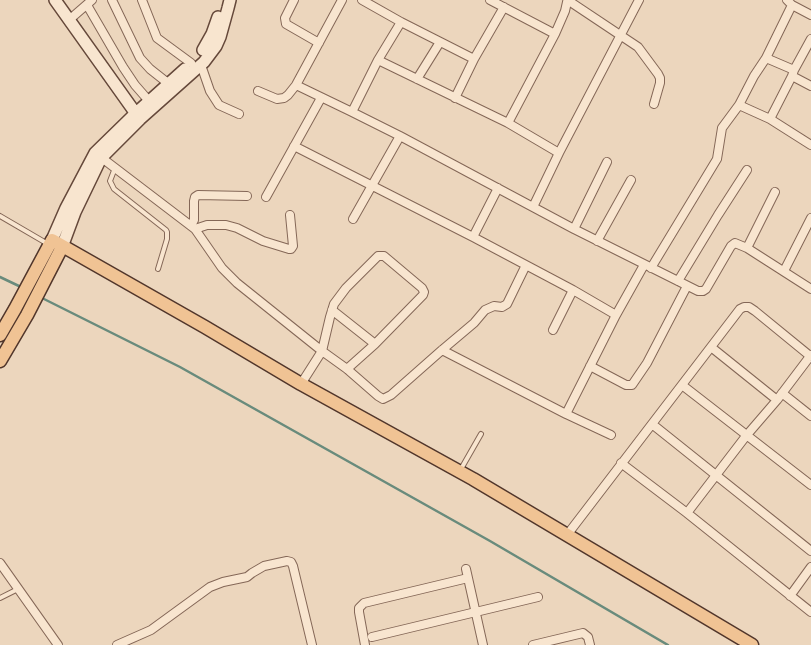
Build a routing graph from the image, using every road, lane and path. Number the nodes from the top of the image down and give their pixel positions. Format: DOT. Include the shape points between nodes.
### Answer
graph roads {
  1 [pos="55,0"];
  2 [pos="112,0"];
  3 [pos="142,0"];
  4 [pos="222,0"];
  5 [pos="230,0"];
  6 [pos="294,0"];
  7 [pos="342,0"];
  8 [pos="362,0"];
  9 [pos="490,0"];
  10 [pos="638,0"];
  11 [pos="568,1"];
  12 [pos="90,2"];
  13 [pos="790,2"];
  14 [pos="504,7"];
  15 [pos="811,15"];
  16 [pos="68,20"];
  17 [pos="401,22"];
  18 [pos="555,34"];
  19 [pos="620,36"];
  20 [pos="811,39"];
  21 [pos="440,42"];
  22 [pos="319,43"];
  23 [pos="766,58"];
  24 [pos="474,59"];
  25 [pos="378,60"];
  26 [pos="196,64"];
  27 [pos="793,73"];
  28 [pos="417,79"];
  29 [pos="169,84"];
  30 [pos="296,85"];
  31 [pos="811,86"];
  32 [pos="258,91"];
  33 [pos="321,98"];
  34 [pos="456,98"];
  35 [pos="149,101"];
  36 [pos="654,104"];
  37 [pos="739,106"];
  38 [pos="352,112"];
  39 [pos="239,114"];
  40 [pos="138,116"];
  41 [pos="770,120"];
  42 [pos="508,124"];
  43 [pos="400,136"];
  44 [pos="811,145"];
  45 [pos="294,146"];
  46 [pos="559,153"];
  47 [pos="98,155"];
  48 [pos="607,162"];
  49 [pos="115,168"];
  50 [pos="747,170"];
  51 [pos="632,180"];
  52 [pos="372,185"];
  53 [pos="498,188"];
  54 [pos="775,192"];
  55 [pos="247,196"];
  56 [pos="266,197"];
  57 [pos="533,208"];
  58 [pos="290,215"];
  59 [pos="0,216"];
  60 [pos="811,218"];
  61 [pos="353,219"];
  62 [pos="193,227"];
  63 [pos="574,229"];
  64 [pos="473,237"];
  65 [pos="597,241"];
  66 [pos="747,248"];
  67 [pos="53,250"];
  68 [pos="526,265"];
  69 [pos="647,267"];
  70 [pos="158,270"];
  71 [pos="784,271"];
  72 [pos="678,281"];
  73 [pos="687,286"];
  74 [pos="811,289"];
  75 [pos="573,290"];
  76 [pos="332,310"];
  77 [pos="21,312"];
  78 [pos="616,315"];
  79 [pos="553,330"];
  80 [pos="0,335"];
  81 [pos="375,344"];
  82 [pos="711,347"];
  83 [pos="442,350"];
  84 [pos="322,351"];
  85 [pos="810,356"];
  86 [pos="0,360"];
  87 [pos="590,366"];
  88 [pos="347,369"];
  89 [pos="300,384"];
  90 [pos="682,385"];
  91 [pos="782,393"];
  92 [pos="777,400"];
  93 [pos="566,414"];
  94 [pos="811,416"];
  95 [pos="652,424"];
  96 [pos="481,434"];
  97 [pos="612,435"];
  98 [pos="746,436"];
  99 [pos="621,463"];
  100 [pos="460,472"];
  101 [pos="716,475"];
  102 [pos="811,485"];
  103 [pos="687,513"];
  104 [pos="567,535"];
  105 [pos="811,551"];
  106 [pos="0,563"];
  107 [pos="811,566"];
  108 [pos="466,569"];
  109 [pos="468,578"];
  110 [pos="19,589"];
  111 [pos="790,596"];
  112 [pos="538,597"];
  113 [pos="0,598"];
  114 [pos="811,612"];
  115 [pos="476,613"];
  116 [pos="367,640"];
  117 [pos="58,645"];
  118 [pos="117,645"];
  119 [pos="312,645"];
  120 [pos="378,645"];
  121 [pos="483,645"];
  122 [pos="533,645"];
  123 [pos="590,645"];
  124 [pos="752,645"];
  1 -- 16 [label="main road"];
  2 -- 29 [label="street" via="140,58"];
  3 -- 26 [label="street" via="157,38"];
  4 -- 26 [label="main road" via="209,42"];
  5 -- 26 [label="main road" via="216,46"];
  6 -- 22 [label="street" via="284,18 286,24"];
  7 -- 22 [label="street"];
  8 -- 17 [label="street"];
  9 -- 14 [label="street"];
  10 -- 19 [label="street"];
  11 -- 18 [label="street"];
  11 -- 19 [label="street"];
  12 -- 16 [label="street"];
  12 -- 35 [label="street" via="123,67"];
  13 -- 15 [label="street"];
  13 -- 23 [label="street"];
  14 -- 18 [label="street"];
  14 -- 24 [label="street"];
  16 -- 40 [label="main road"];
  17 -- 21 [label="street"];
  17 -- 25 [label="street"];
  18 -- 42 [label="street"];
  19 -- 36 [label="street" via="634,44 658,74 660,83"];
  19 -- 46 [label="street"];
  20 -- 27 [label="street"];
  21 -- 24 [label="street"];
  21 -- 28 [label="street"];
  22 -- 30 [label="street"];
  23 -- 27 [label="street"];
  23 -- 37 [label="street"];
  24 -- 34 [label="street"];
  25 -- 28 [label="street"];
  25 -- 38 [label="street"];
  26 -- 29 [label="main road"];
  26 -- 39 [label="street" via="219,105"];
  26 -- 40 [label="main road"];
  27 -- 31 [label="street"];
  27 -- 41 [label="street"];
  28 -- 34 [label="street"];
  29 -- 35 [label="main road"];
  30 -- 32 [label="street" via="281,99"];
  30 -- 33 [label="street"];
  33 -- 38 [label="street"];
  33 -- 45 [label="street"];
  34 -- 42 [label="street"];
  35 -- 40 [label="main road"];
  37 -- 41 [label="street"];
  37 -- 69 [label="street" via="722,128 717,159"];
  38 -- 43 [label="street"];
  40 -- 47 [label="main road"];
  41 -- 44 [label="street"];
  42 -- 46 [label="street"];
  43 -- 52 [label="street"];
  43 -- 53 [label="street"];
  45 -- 52 [label="street"];
  45 -- 56 [label="street"];
  46 -- 57 [label="street"];
  47 -- 49 [label="street"];
  47 -- 67 [label="main road" via="75,212"];
  48 -- 63 [label="street"];
  49 -- 62 [label="street"];
  49 -- 70 [label="lane" via="110,181 114,189 167,232"];
  50 -- 72 [label="street"];
  51 -- 65 [label="street"];
  52 -- 61 [label="street"];
  52 -- 64 [label="street"];
  53 -- 57 [label="street"];
  53 -- 64 [label="street"];
  54 -- 66 [label="street"];
  55 -- 62 [label="street" via="195,197"];
  57 -- 63 [label="street"];
  58 -- 62 [label="street" via="293,246 289,250 226,225"];
  59 -- 67 [label="lane"];
  60 -- 71 [label="street"];
  62 -- 84 [label="street" via="222,268"];
  63 -- 65 [label="street"];
  64 -- 68 [label="street"];
  65 -- 69 [label="street"];
  66 -- 71 [label="street"];
  66 -- 73 [label="street" via="733,244 703,291"];
  67 -- 77 [label="main road"];
  67 -- 89 [label="main road" via="204,327"];
  68 -- 75 [label="street"];
  68 -- 83 [label="street" via="507,304 484,310"];
  69 -- 72 [label="street"];
  69 -- 78 [label="street"];
  71 -- 74 [label="street"];
  72 -- 73 [label="street"];
  73 -- 87 [label="street" via="632,385"];
  75 -- 78 [label="street"];
  75 -- 79 [label="street"];
  76 -- 81 [label="street"];
  76 -- 81 [label="street" via="346,288 376,258 388,258 424,292"];
  76 -- 84 [label="street"];
  77 -- 80 [label="main road"];
  77 -- 86 [label="main road"];
  78 -- 87 [label="street"];
  81 -- 88 [label="street"];
  82 -- 85 [label="street" via="736,313 749,307"];
  82 -- 90 [label="street"];
  82 -- 92 [label="street"];
  83 -- 88 [label="street" via="383,399"];
  83 -- 93 [label="street"];
  84 -- 88 [label="street"];
  84 -- 89 [label="street"];
  85 -- 91 [label="street"];
  87 -- 93 [label="street"];
  89 -- 100 [label="main road"];
  90 -- 95 [label="street"];
  90 -- 98 [label="street"];
  91 -- 92 [label="street"];
  91 -- 94 [label="street"];
  92 -- 98 [label="street"];
  93 -- 97 [label="street"];
  95 -- 99 [label="street"];
  95 -- 101 [label="street"];
  96 -- 100 [label="lane"];
  98 -- 101 [label="street"];
  98 -- 102 [label="street"];
  99 -- 103 [label="street"];
  99 -- 104 [label="street"];
  100 -- 104 [label="main road"];
  101 -- 103 [label="street"];
  101 -- 105 [label="street"];
  103 -- 111 [label="street"];
  104 -- 124 [label="main road"];
  106 -- 110 [label="street"];
  107 -- 111 [label="street"];
  108 -- 109 [label="street"];
  109 -- 115 [label="street"];
  109 -- 116 [label="street" via="364,603 359,608"];
  110 -- 113 [label="lane"];
  110 -- 117 [label="street"];
  111 -- 114 [label="street"];
  112 -- 115 [label="street"];
  115 -- 116 [label="street"];
  115 -- 121 [label="street"];
  116 -- 120 [label="street"];
  118 -- 119 [label="street" via="151,630 210,587 247,577 264,566 286,561 293,566"];
  122 -- 123 [label="street" via="583,633"];
}
